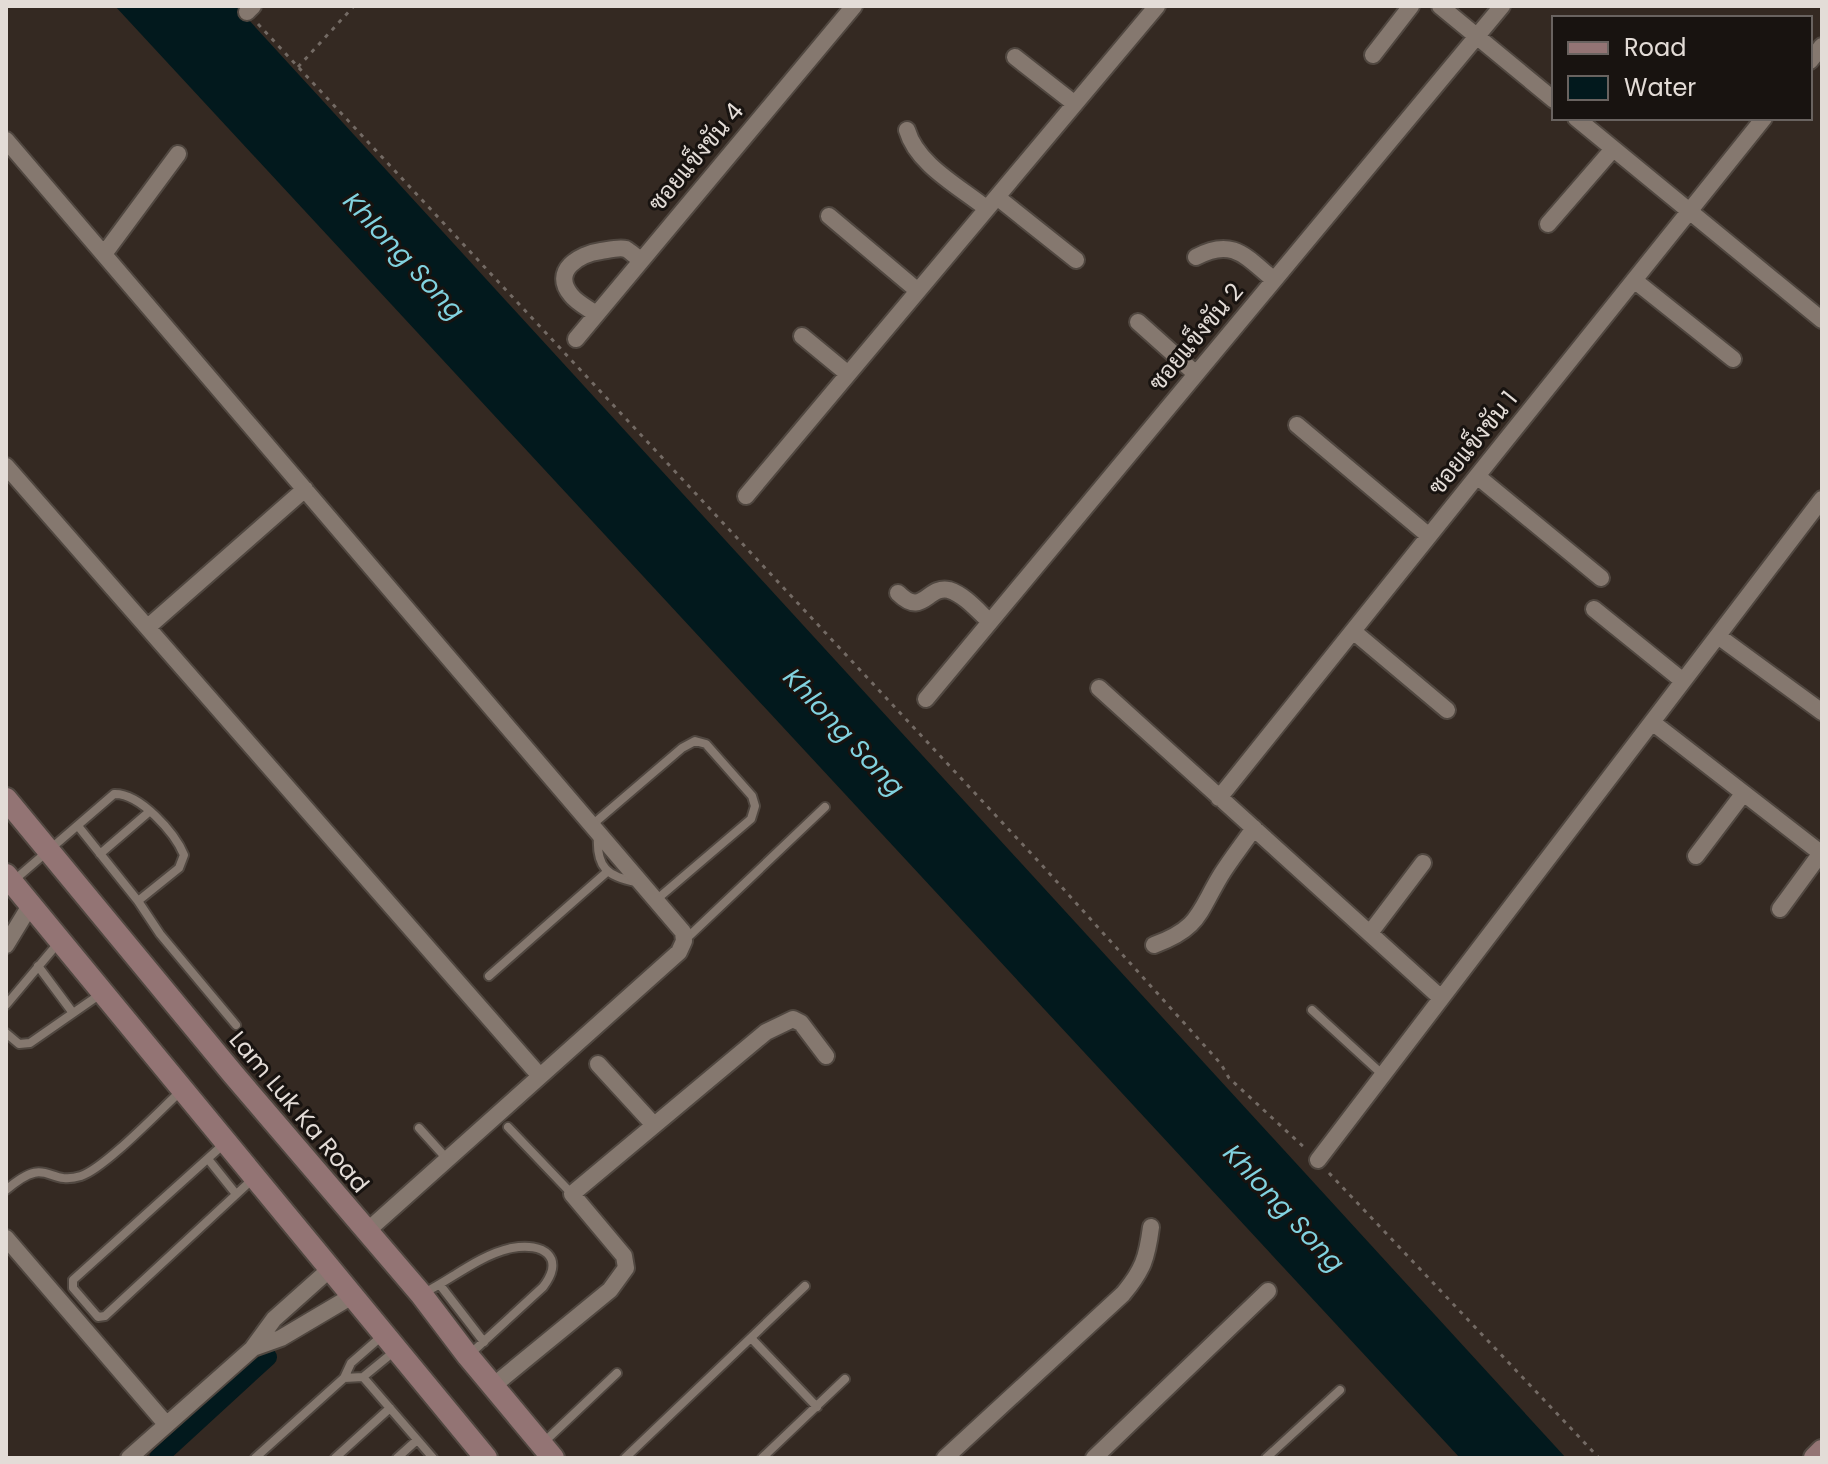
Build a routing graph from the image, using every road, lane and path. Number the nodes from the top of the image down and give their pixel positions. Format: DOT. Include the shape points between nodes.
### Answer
graph roads {
  1 [pos="354,6"];
  2 [pos="854,6"];
  3 [pos="1157,6"];
  4 [pos="1411,6"];
  5 [pos="1440,6"];
  6 [pos="1502,6"];
  7 [pos="250,9"];
  8 [pos="1477,36"];
  9 [pos="1373,55"];
  10 [pos="1015,57"];
  11 [pos="298,67"];
  12 [pos="1552,98"];
  13 [pos="1075,104"];
  14 [pos="1578,120"];
  15 [pos="1762,120"];
  16 [pos="907,130"];
  17 [pos="6,140"];
  18 [pos="1613,149"];
  19 [pos="178,154"];
  20 [pos="992,203"];
  21 [pos="1689,212"];
  22 [pos="829,216"];
  23 [pos="1548,224"];
  24 [pos="104,254"];
  25 [pos="1196,257"];
  26 [pos="641,260"];
  27 [pos="1076,260"];
  28 [pos="1274,280"];
  29 [pos="1634,280"];
  30 [pos="918,291"];
  31 [pos="596,314"];
  32 [pos="1822,320"];
  33 [pos="1138,322"];
  34 [pos="802,336"];
  35 [pos="576,339"];
  36 [pos="1733,359"];
  37 [pos="848,374"];
  38 [pos="1196,374"];
  39 [pos="1297,425"];
  40 [pos="6,466"];
  41 [pos="1477,476"];
  42 [pos="305,489"];
  43 [pos="746,496"];
  44 [pos="1822,499"];
  45 [pos="1429,536"];
  46 [pos="1601,578"];
  47 [pos="898,593"];
  48 [pos="1594,609"];
  49 [pos="990,622"];
  50 [pos="148,627"];
  51 [pos="1353,631"];
  52 [pos="1718,636"];
  53 [pos="1683,681"];
  54 [pos="1099,688"];
  55 [pos="926,699"];
  56 [pos="1447,710"];
  57 [pos="1822,712"];
  58 [pos="1652,722"];
  59 [pos="1743,794"];
  60 [pos="1219,798"];
  61 [pos="6,799"];
  62 [pos="825,807"];
  63 [pos="150,811"];
  64 [pos="78,826"];
  65 [pos="1254,828"];
  66 [pos="595,829"];
  67 [pos="50,852"];
  68 [pos="100,854"];
  69 [pos="1821,854"];
  70 [pos="1696,856"];
  71 [pos="1423,863"];
  72 [pos="608,871"];
  73 [pos="9,878"];
  74 [pos="641,883"];
  75 [pos="656,900"];
  76 [pos="138,901"];
  77 [pos="31,904"];
  78 [pos="1780,909"];
  79 [pos="1370,933"];
  80 [pos="60,941"];
  81 [pos="684,941"];
  82 [pos="6,945"];
  83 [pos="1154,945"];
  84 [pos="38,966"];
  85 [pos="489,976"];
  86 [pos="103,992"];
  87 [pos="1441,998"];
  88 [pos="6,1005"];
  89 [pos="1312,1010"];
  90 [pos="73,1013"];
  91 [pos="236,1025"];
  92 [pos="7,1036"];
  93 [pos="826,1056"];
  94 [pos="598,1064"];
  95 [pos="539,1075"];
  96 [pos="1383,1075"];
  97 [pos="182,1090"];
  98 [pos="653,1124"];
  99 [pos="508,1127"];
  100 [pos="419,1128"];
  101 [pos="226,1143"];
  102 [pos="208,1159"];
  103 [pos="447,1159"];
  104 [pos="1318,1160"];
  105 [pos="255,1177"];
  106 [pos="6,1190"];
  107 [pos="236,1194"];
  108 [pos="572,1194"];
  109 [pos="1151,1227"];
  110 [pos="366,1232"];
  111 [pos="6,1238"];
  112 [pos="330,1269"];
  113 [pos="805,1286"];
  114 [pos="430,1290"];
  115 [pos="1268,1291"];
  116 [pos="352,1296"];
  117 [pos="751,1338"];
  118 [pos="390,1342"];
  119 [pos="252,1349"];
  120 [pos="476,1349"];
  121 [pos="617,1373"];
  122 [pos="363,1377"];
  123 [pos="344,1378"];
  124 [pos="845,1379"];
  125 [pos="493,1386"];
  126 [pos="1340,1390"];
  127 [pos="817,1407"];
  128 [pos="390,1408"];
  129 [pos="166,1424"];
  130 [pos="417,1440"];
  131 [pos="547,1451"];
  132 [pos="1822,1451"];
  133 [pos="129,1458"];
  134 [pos="255,1458"];
  135 [pos="335,1458"];
  136 [pos="397,1458"];
  137 [pos="433,1458"];
  138 [pos="486,1458"];
  139 [pos="625,1458"];
  140 [pos="762,1458"];
  141 [pos="945,1458"];
  142 [pos="1094,1458"];
  143 [pos="1266,1458"];
  144 [pos="1599,1458"];
  145 [pos="1815,1458"];
  1 -- 11 [label="path"];
  2 -- 26 [label="street, ซอยแข็งขัน 4"];
  3 -- 13 [label="street"];
  4 -- 9 [label="street"];
  5 -- 8 [label="street"];
  6 -- 8 [label="street, ซอยแข็งขัน 2"];
  7 -- 11 [label="path"];
  8 -- 12 [label="street"];
  8 -- 28 [label="street, ซอยแข็งขัน 2"];
  10 -- 13 [label="street"];
  11 -- 104 [label="path" via="1040,863 1229,1078"];
  13 -- 20 [label="street"];
  14 -- 18 [label="street"];
  15 -- 21 [label="street, ซอยแข็งขัน 1"];
  16 -- 20 [label="street" via="926,161"];
  17 -- 24 [label="street"];
  18 -- 21 [label="street"];
  18 -- 23 [label="street"];
  19 -- 24 [label="street"];
  20 -- 27 [label="street"];
  20 -- 30 [label="street"];
  21 -- 29 [label="street, ซอยแข็งขัน 1"];
  21 -- 32 [label="street"];
  22 -- 30 [label="street"];
  24 -- 42 [label="street"];
  25 -- 28 [label="street" via="1224,247 1240,251"];
  26 -- 31 [label="street, ซอยแข็งขัน 4"];
  26 -- 31 [label="street" via="618,248 588,253 567,267 563,276 572,296"];
  28 -- 38 [label="street, ซอยแข็งขัน 2"];
  29 -- 36 [label="street"];
  29 -- 41 [label="street, ซอยแข็งขัน 1"];
  30 -- 37 [label="street"];
  31 -- 35 [label="street, ซอยแข็งขัน 4"];
  33 -- 38 [label="street"];
  34 -- 37 [label="street"];
  37 -- 43 [label="street"];
  38 -- 49 [label="street, ซอยแข็งขัน 2"];
  39 -- 45 [label="street"];
  40 -- 50 [label="street"];
  41 -- 45 [label="street, ซอยแข็งขัน 1"];
  41 -- 46 [label="street"];
  42 -- 50 [label="street"];
  42 -- 66 [label="street"];
  44 -- 52 [label="street"];
  45 -- 51 [label="street, ซอยแข็งขัน 1"];
  47 -- 49 [label="street" via="913,603 947,590"];
  48 -- 53 [label="street"];
  49 -- 55 [label="street, ซอยแข็งขัน 2"];
  50 -- 95 [label="street"];
  51 -- 56 [label="street"];
  51 -- 60 [label="street, ซอยแข็งขัน 1"];
  52 -- 53 [label="street"];
  52 -- 57 [label="street"];
  53 -- 58 [label="street"];
  54 -- 60 [label="street"];
  58 -- 59 [label="street"];
  58 -- 87 [label="street"];
  59 -- 69 [label="street"];
  59 -- 70 [label="street"];
  60 -- 65 [label="street"];
  61 -- 67 [label="main road, Lam Luk Ka Road"];
  62 -- 81 [label="lane"];
  63 -- 64 [label="lane" via="114,794"];
  63 -- 68 [label="lane"];
  63 -- 76 [label="lane" via="184,855 179,868"];
  64 -- 67 [label="lane"];
  64 -- 68 [label="lane"];
  65 -- 79 [label="street"];
  65 -- 83 [label="street" via="1198,918 1185,931"];
  66 -- 72 [label="lane" via="597,854"];
  66 -- 74 [label="street"];
  66 -- 75 [label="lane" via="695,741 706,744 752,796 751,819"];
  67 -- 73 [label="lane"];
  67 -- 110 [label="main road, Lam Luk Ka Road"];
  68 -- 76 [label="lane"];
  69 -- 78 [label="street"];
  71 -- 79 [label="street"];
  72 -- 74 [label="lane" via="617,879"];
  72 -- 85 [label="lane"];
  73 -- 77 [label="main road"];
  74 -- 75 [label="street"];
  75 -- 81 [label="street" via="683,932"];
  76 -- 91 [label="lane"];
  77 -- 80 [label="main road"];
  77 -- 82 [label="street"];
  79 -- 87 [label="street"];
  80 -- 84 [label="lane"];
  80 -- 86 [label="main road"];
  81 -- 95 [label="street" via="679,952"];
  84 -- 88 [label="lane"];
  84 -- 90 [label="lane"];
  86 -- 90 [label="lane"];
  86 -- 97 [label="main road"];
  87 -- 96 [label="street"];
  89 -- 96 [label="lane"];
  90 -- 92 [label="lane" via="30,1043 19,1044"];
  93 -- 98 [label="street" via="801,1023 784,1021"];
  94 -- 98 [label="street"];
  95 -- 103 [label="street"];
  96 -- 104 [label="street"];
  97 -- 101 [label="main road"];
  97 -- 106 [label="lane" via="83,1175 69,1178 38,1171"];
  98 -- 108 [label="street"];
  99 -- 108 [label="lane"];
  100 -- 103 [label="lane"];
  101 -- 102 [label="lane"];
  101 -- 105 [label="main road"];
  102 -- 107 [label="lane"];
  102 -- 107 [label="lane" via="73,1280 73,1288 98,1317 105,1316"];
  103 -- 110 [label="street"];
  104 -- 144 [label="path"];
  105 -- 107 [label="lane"];
  105 -- 112 [label="main road"];
  108 -- 125 [label="street" via="624,1256 626,1268 610,1290"];
  109 -- 141 [label="street" via="1147,1258 1123,1294"];
  110 -- 114 [label="main road, Lam Luk Ka Road"];
  111 -- 129 [label="street"];
  112 -- 116 [label="main road"];
  112 -- 119 [label="street" via="274,1319"];
  113 -- 117 [label="lane"];
  114 -- 120 [label="main road, Lam Luk Ka Road"];
  114 -- 120 [label="lane" via="512,1248 535,1246 549,1255 554,1265 551,1276"];
  115 -- 142 [label="street"];
  116 -- 118 [label="main road"];
  116 -- 119 [label="street"];
  117 -- 127 [label="lane"];
  117 -- 139 [label="lane"];
  118 -- 122 [label="lane"];
  118 -- 123 [label="lane" via="351,1363"];
  118 -- 138 [label="main road"];
  119 -- 129 [label="street"];
  120 -- 125 [label="main road, Lam Luk Ka Road"];
  121 -- 131 [label="lane"];
  122 -- 123 [label="lane"];
  122 -- 128 [label="lane"];
  123 -- 134 [label="lane"];
  124 -- 127 [label="lane"];
  125 -- 131 [label="main road, Lam Luk Ka Road"];
  126 -- 143 [label="lane"];
  127 -- 140 [label="lane"];
  128 -- 130 [label="lane"];
  128 -- 135 [label="lane"];
  129 -- 133 [label="street"];
  130 -- 136 [label="lane"];
  130 -- 137 [label="lane"];
  132 -- 145 [label="main road"];
}
